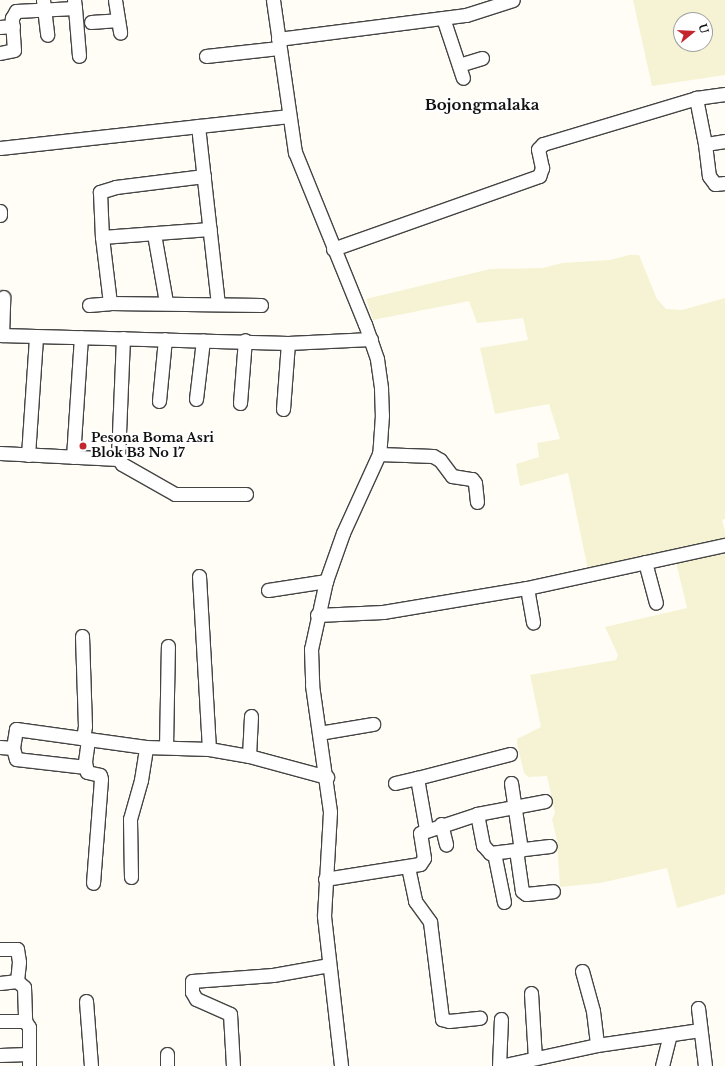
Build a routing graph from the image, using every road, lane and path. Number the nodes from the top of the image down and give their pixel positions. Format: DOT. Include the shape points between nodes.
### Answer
graph roads {
  1 [pos="116,0"];
  2 [pos="273,0"];
  3 [pos="513,0"];
  4 [pos="74,4"];
  5 [pos="43,5"];
  6 [pos="443,18"];
  7 [pos="91,22"];
  8 [pos="6,27"];
  9 [pos="47,36"];
  10 [pos="279,44"];
  11 [pos="0,53"];
  12 [pos="79,56"];
  13 [pos="206,56"];
  14 [pos="482,58"];
  15 [pos="459,65"];
  16 [pos="463,78"];
  17 [pos="725,94"];
  18 [pos="696,98"];
  19 [pos="289,116"];
  20 [pos="198,126"];
  21 [pos="725,141"];
  22 [pos="705,144"];
  23 [pos="0,148"];
  24 [pos="204,176"];
  25 [pos="725,183"];
  26 [pos="0,211"];
  27 [pos="0,215"];
  28 [pos="210,229"];
  29 [pos="154,234"];
  30 [pos="102,237"];
  31 [pos="331,245"];
  32 [pos="3,297"];
  33 [pos="166,302"];
  34 [pos="110,303"];
  35 [pos="218,303"];
  36 [pos="89,305"];
  37 [pos="261,305"];
  38 [pos="1,335"];
  39 [pos="36,337"];
  40 [pos="80,337"];
  41 [pos="123,338"];
  42 [pos="165,339"];
  43 [pos="370,339"];
  44 [pos="203,340"];
  45 [pos="245,340"];
  46 [pos="288,343"];
  47 [pos="196,399"];
  48 [pos="159,401"];
  49 [pos="240,403"];
  50 [pos="283,409"];
  51 [pos="0,453"];
  52 [pos="379,454"];
  53 [pos="28,455"];
  54 [pos="73,457"];
  55 [pos="118,459"];
  56 [pos="246,494"];
  57 [pos="477,502"];
  58 [pos="725,545"];
  59 [pos="645,562"];
  60 [pos="199,576"];
  61 [pos="326,581"];
  62 [pos="527,588"];
  63 [pos="268,590"];
  64 [pos="656,603"];
  65 [pos="317,615"];
  66 [pos="533,622"];
  67 [pos="82,636"];
  68 [pos="168,646"];
  69 [pos="251,716"];
  70 [pos="373,724"];
  71 [pos="319,733"];
  72 [pos="85,740"];
  73 [pos="146,747"];
  74 [pos="166,747"];
  75 [pos="6,748"];
  76 [pos="209,749"];
  77 [pos="510,754"];
  78 [pos="250,756"];
  79 [pos="86,766"];
  80 [pos="327,777"];
  81 [pos="417,778"];
  82 [pos="395,783"];
  83 [pos="511,783"];
  84 [pos="546,801"];
  85 [pos="513,806"];
  86 [pos="477,814"];
  87 [pos="441,824"];
  88 [pos="426,829"];
  89 [pos="446,844"];
  90 [pos="550,846"];
  91 [pos="518,850"];
  92 [pos="494,853"];
  93 [pos="408,867"];
  94 [pos="131,877"];
  95 [pos="326,879"];
  96 [pos="93,883"];
  97 [pos="553,891"];
  98 [pos="504,902"];
  99 [pos="0,949"];
  100 [pos="328,965"];
  101 [pos="582,971"];
  102 [pos="18,981"];
  103 [pos="0,982"];
  104 [pos="531,994"];
  105 [pos="86,1001"];
  106 [pos="698,1008"];
  107 [pos="480,1018"];
  108 [pos="501,1019"];
  109 [pos="0,1021"];
  110 [pos="25,1021"];
  111 [pos="700,1030"];
  112 [pos="670,1035"];
  113 [pos="597,1045"];
  114 [pos="0,1055"];
  115 [pos="535,1058"];
  116 [pos="28,1060"];
  117 [pos="91,1066"];
  118 [pos="233,1066"];
  119 [pos="341,1066"];
  120 [pos="499,1066"];
  121 [pos="662,1066"];
  122 [pos="705,1066"];
  1 -- 7 [label="street" via="119,26"];
  2 -- 10 [label="street"];
  3 -- 6 [label="street" via="466,15"];
  4 -- 5 [label="street"];
  4 -- 12 [label="street"];
  5 -- 8 [label="street" via="16,11"];
  5 -- 9 [label="street"];
  6 -- 10 [label="street"];
  6 -- 15 [label="street"];
  8 -- 11 [label="street" via="14,50"];
  10 -- 13 [label="street"];
  10 -- 19 [label="street"];
  14 -- 15 [label="street"];
  15 -- 16 [label="street"];
  17 -- 18 [label="street"];
  18 -- 22 [label="street"];
  18 -- 31 [label="street" via="543,144 538,149 542,168 539,176"];
  19 -- 20 [label="street"];
  19 -- 31 [label="street" via="294,152"];
  20 -- 23 [label="street"];
  20 -- 24 [label="street"];
  21 -- 22 [label="street"];
  22 -- 25 [label="street" via="709,176 714,184"];
  24 -- 28 [label="street"];
  24 -- 30 [label="street" via="102,190"];
  26 -- 27 [label="street"];
  28 -- 29 [label="street"];
  28 -- 35 [label="street"];
  29 -- 30 [label="street"];
  29 -- 33 [label="street"];
  30 -- 34 [label="street"];
  31 -- 43 [label="street"];
  32 -- 38 [label="street"];
  33 -- 34 [label="street"];
  33 -- 35 [label="street"];
  34 -- 36 [label="street"];
  35 -- 37 [label="street"];
  38 -- 39 [label="street"];
  39 -- 40 [label="street"];
  39 -- 53 [label="street"];
  40 -- 41 [label="street"];
  40 -- 54 [label="street"];
  41 -- 42 [label="street"];
  41 -- 55 [label="street"];
  42 -- 44 [label="street"];
  42 -- 48 [label="street"];
  43 -- 46 [label="street"];
  43 -- 52 [label="street" via="380,374 382,415"];
  44 -- 45 [label="street"];
  44 -- 47 [label="street"];
  45 -- 46 [label="street"];
  45 -- 49 [label="street"];
  46 -- 50 [label="street"];
  51 -- 53 [label="street"];
  52 -- 57 [label="street" via="434,456 452,476 472,479 475,483"];
  52 -- 61 [label="street" via="343,533"];
  53 -- 54 [label="street"];
  54 -- 55 [label="street"];
  55 -- 56 [label="street" via="122,464 175,494"];
  58 -- 59 [label="street"];
  59 -- 62 [label="street"];
  59 -- 64 [label="street"];
  60 -- 76 [label="street"];
  61 -- 63 [label="street"];
  61 -- 65 [label="street"];
  62 -- 65 [label="street" via="383,612"];
  62 -- 66 [label="street"];
  65 -- 71 [label="street" via="311,648 312,685"];
  67 -- 72 [label="street"];
  68 -- 74 [label="street"];
  69 -- 78 [label="street"];
  70 -- 71 [label="street"];
  71 -- 80 [label="street"];
  72 -- 73 [label="street"];
  72 -- 75 [label="street" via="16,729"];
  72 -- 79 [label="street"];
  73 -- 74 [label="street"];
  73 -- 94 [label="street" via="140,786 130,819"];
  74 -- 76 [label="street"];
  75 -- 79 [label="street" via="16,759"];
  76 -- 78 [label="street"];
  77 -- 81 [label="street"];
  78 -- 80 [label="street"];
  79 -- 96 [label="street" via="87,772 100,774 101,779"];
  80 -- 95 [label="street" via="330,824"];
  81 -- 82 [label="street"];
  81 -- 88 [label="street"];
  83 -- 85 [label="street"];
  84 -- 85 [label="street"];
  85 -- 86 [label="street"];
  85 -- 91 [label="street"];
  86 -- 87 [label="street"];
  86 -- 92 [label="street" via="485,850"];
  87 -- 88 [label="street"];
  87 -- 89 [label="street"];
  88 -- 93 [label="street" via="419,835 424,860 420,864"];
  90 -- 91 [label="street"];
  91 -- 92 [label="street"];
  91 -- 97 [label="street" via="522,891 526,894"];
  92 -- 98 [label="street"];
  93 -- 95 [label="street"];
  93 -- 107 [label="street" via="414,901 430,922 442,1019 449,1021"];
  95 -- 100 [label="street" via="324,916"];
  99 -- 102 [label="street" via="15,949 19,952"];
  100 -- 118 [label="street" via="273,975 192,981 192,992 196,998 230,1014"];
  100 -- 119 [label="street"];
  101 -- 113 [label="street" via="593,1011"];
  102 -- 103 [label="street"];
  102 -- 110 [label="street" via="24,987"];
  104 -- 115 [label="street"];
  105 -- 117 [label="street"];
  106 -- 111 [label="street"];
  108 -- 120 [label="street"];
  109 -- 110 [label="street"];
  110 -- 116 [label="street" via="29,1027"];
  111 -- 112 [label="street"];
  111 -- 122 [label="street"];
  112 -- 113 [label="street"];
  112 -- 121 [label="street"];
  113 -- 115 [label="street"];
  114 -- 116 [label="street"];
  115 -- 120 [label="street"];
}
